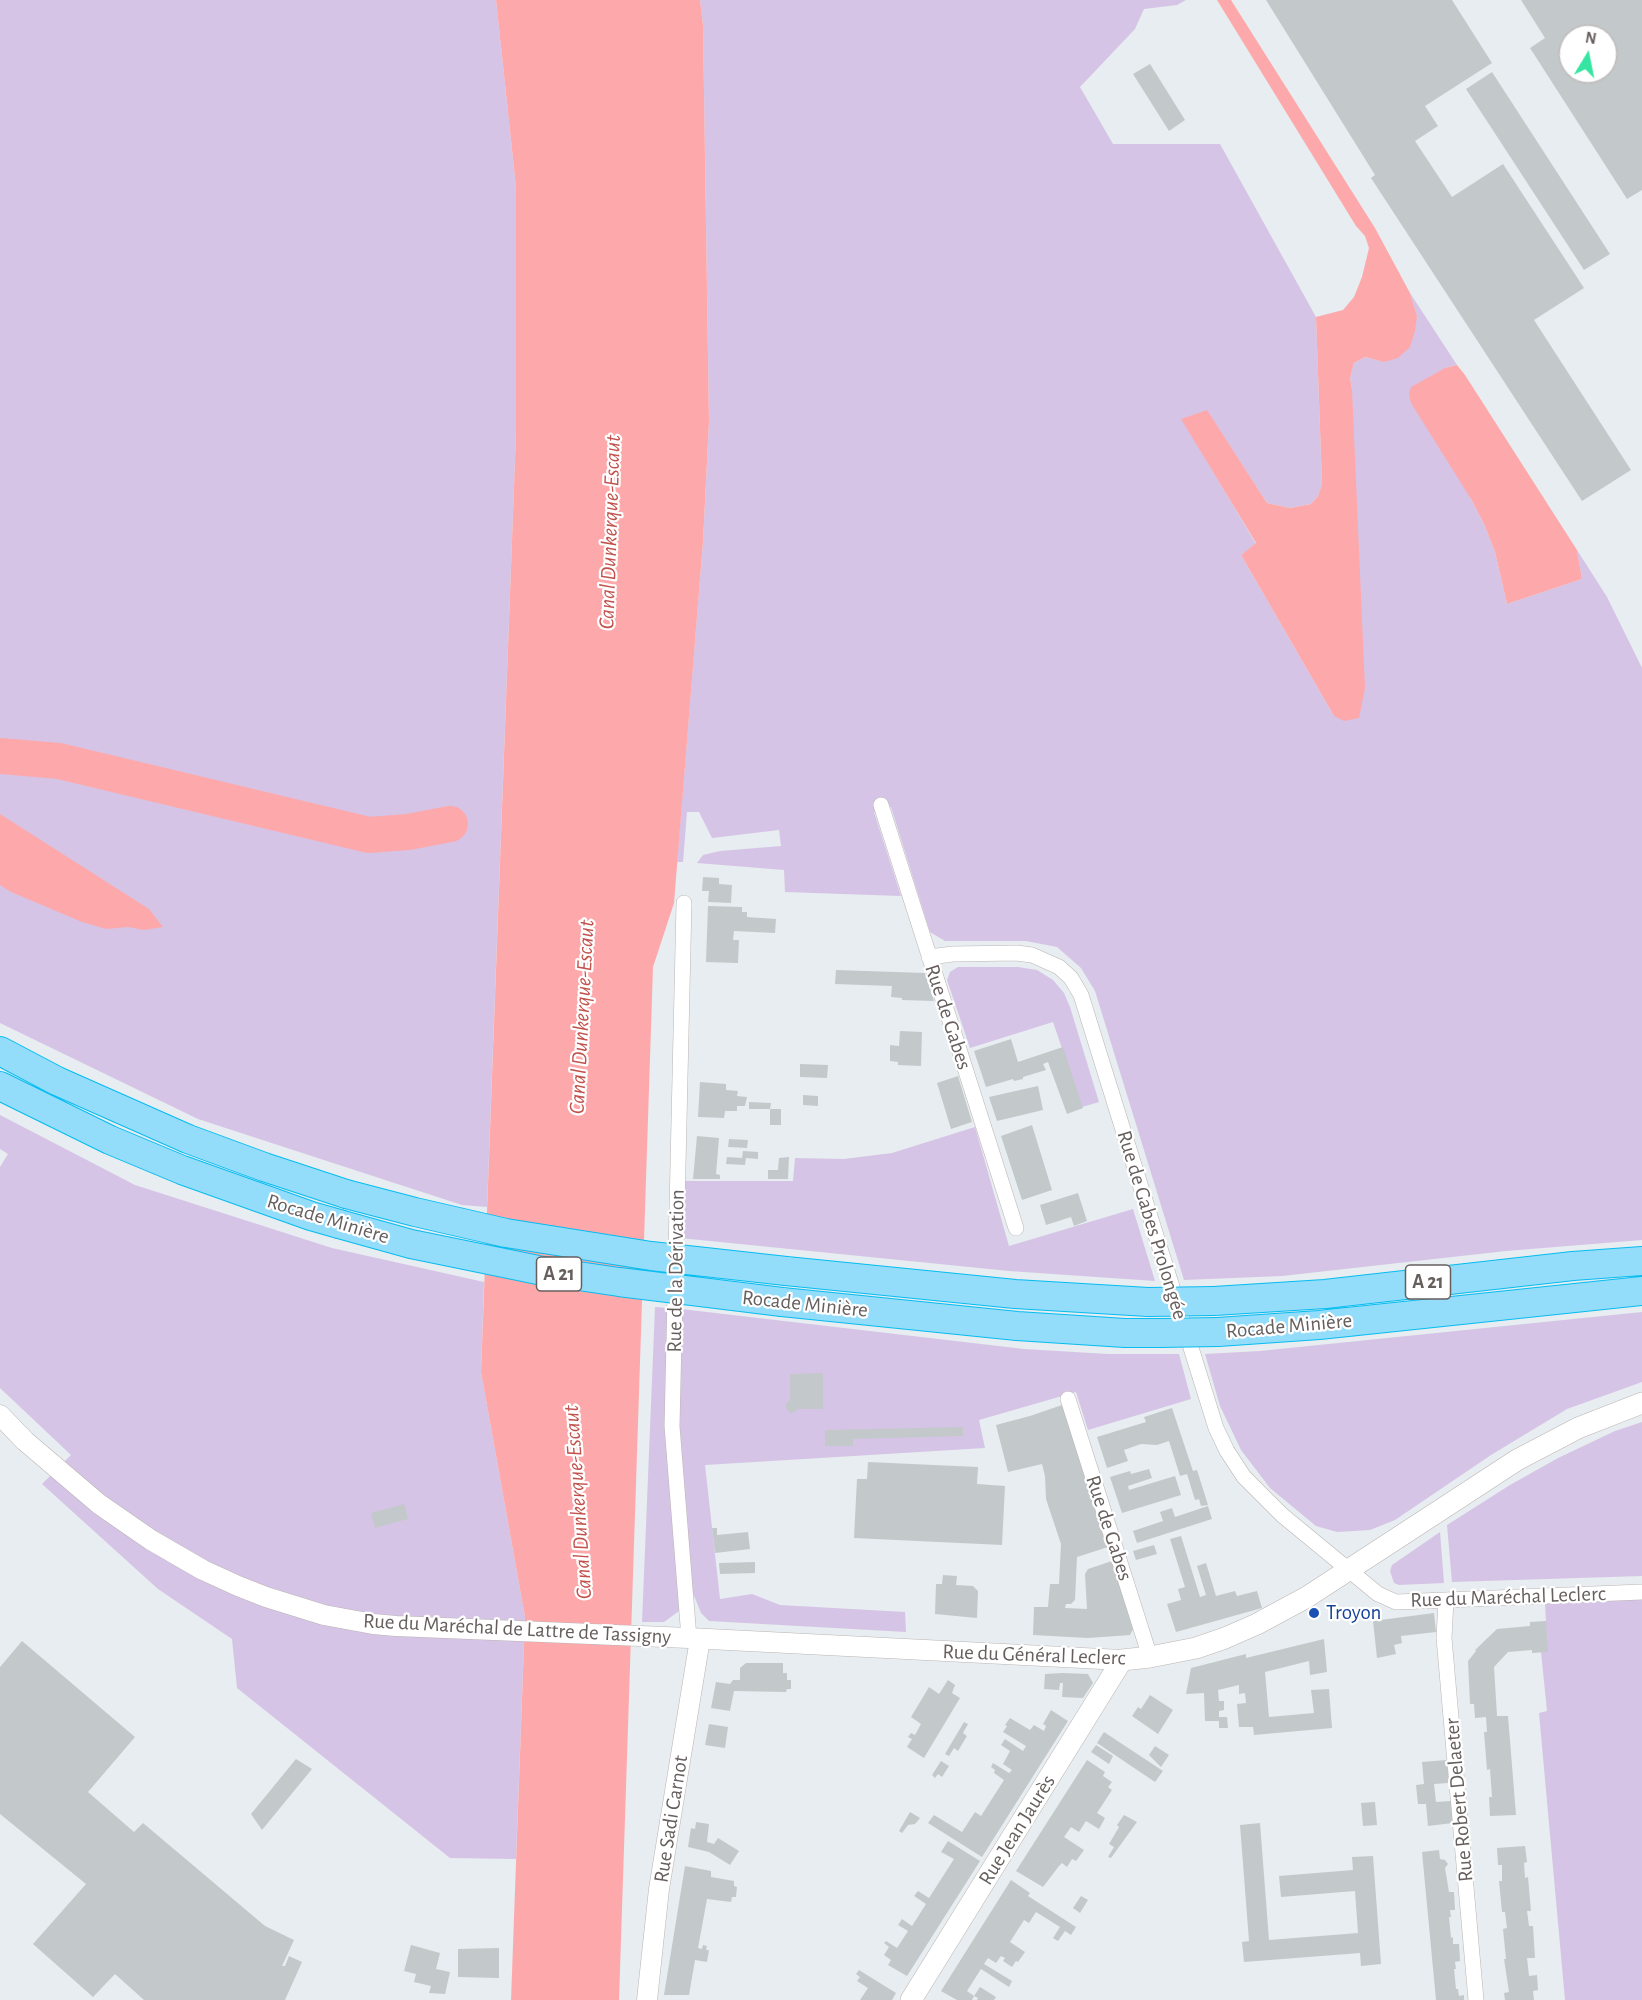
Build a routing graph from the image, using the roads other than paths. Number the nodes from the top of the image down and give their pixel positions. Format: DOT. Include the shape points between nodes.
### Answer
graph roads {
  1 [pos="881,806"];
  2 [pos="684,903"];
  3 [pos="929,957"];
  4 [pos="0,1051"];
  5 [pos="0,1086"];
  6 [pos="1016,1228"];
  7 [pos="1642,1261"];
  8 [pos="1642,1291"];
  9 [pos="1068,1399"];
  10 [pos="1642,1403"];
  11 [pos="0,1415"];
  12 [pos="1348,1571"];
  13 [pos="1642,1592"];
  14 [pos="1446,1600"];
  15 [pos="690,1638"];
  16 [pos="1150,1657"];
  17 [pos="1122,1660"];
  18 [pos="647,2000"];
  19 [pos="911,2000"];
  20 [pos="1476,2000"];
  1 -- 3 [label="street, Rue de Gabes"];
  2 -- 15 [label="street, Rue de la Dérivation" via="672,1426"];
  3 -- 6 [label="street, Rue de Gabes"];
  3 -- 12 [label="street, Rue de Gabes Prolongée" via="1024,954 1052,963 1071,978 1081,995 1221,1440 1244,1477 1266,1501"];
  4 -- 7 [label="highway, Rocade Minière / A 21, bridge" via="57,1081 188,1139 346,1194 506,1233 663,1257 1015,1294 1148,1302 1325,1294"];
  5 -- 8 [label="highway, Rocade Minière / A 21, bridge" via="182,1170 311,1216 411,1244 609,1281 1017,1326 1125,1333 1318,1325"];
  9 -- 16 [label="street, Rue de Gabes"];
  10 -- 12 [label="main road, Rue du Général Leclerc" via="1578,1428 1517,1460"];
  11 -- 15 [label="street, Rue du Maréchal de Lattre de Tassigny" via="25,1441 129,1527 229,1583 296,1607 396,1626"];
  12 -- 14 [label="street, Rue du Maréchal Leclerc" via="1386,1599"];
  12 -- 16 [label="main road, Rue du Général Leclerc" via="1238,1633 1196,1648"];
  13 -- 14 [label="street, Rue du Maréchal Leclerc"];
  14 -- 20 [label="street, Rue Robert Delaeter" via="1444,1638"];
  15 -- 17 [label="street, Rue du Général Leclerc"];
  15 -- 18 [label="street, Rue Sadi Carnot"];
  16 -- 17 [label="main road, Rue du Général Leclerc"];
  17 -- 19 [label="main road, Rue Jean Jaurès"];
}
